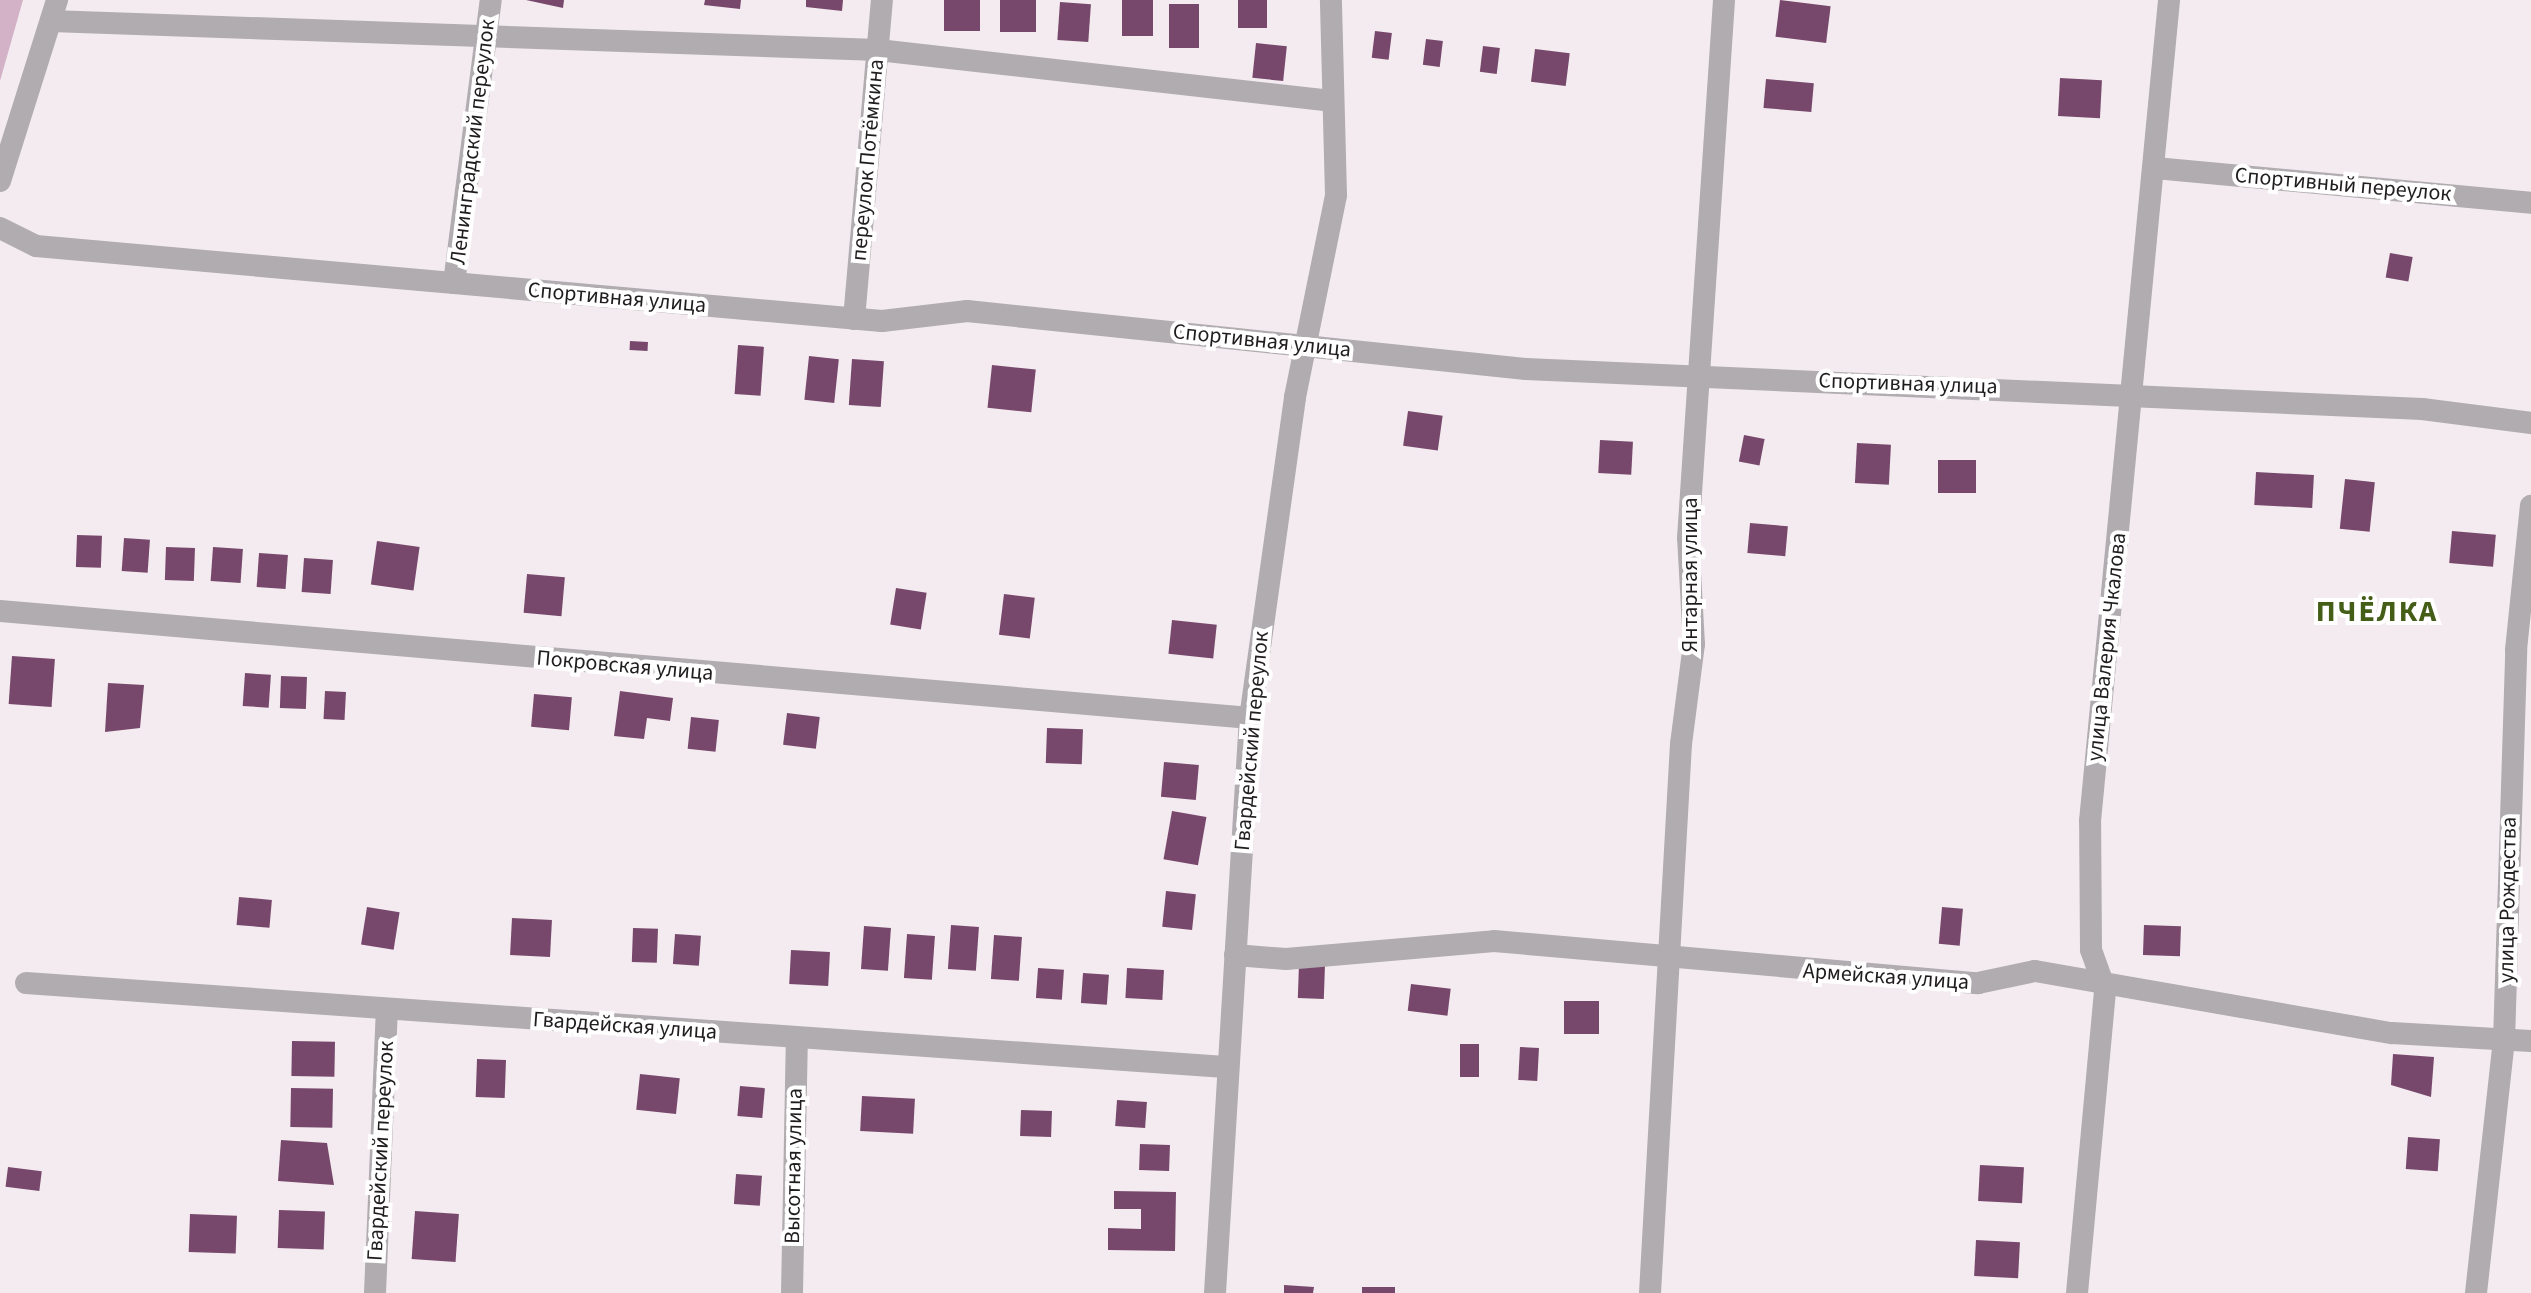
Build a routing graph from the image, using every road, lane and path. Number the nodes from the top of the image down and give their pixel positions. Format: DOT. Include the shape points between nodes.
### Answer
graph roads {
  1 [pos="491,0"];
  2 [pos="882,0"];
  3 [pos="1331,0"];
  4 [pos="1724,0"];
  5 [pos="2169,0"];
  6 [pos="54,11"];
  7 [pos="486,36"];
  8 [pos="878,50"];
  9 [pos="1331,101"];
  10 [pos="2155,168"];
  11 [pos="0,181"];
  12 [pos="2531,203"];
  13 [pos="0,228"];
  14 [pos="454,283"];
  15 [pos="854,319"];
  16 [pos="1305,346"];
  17 [pos="1698,377"];
  18 [pos="2132,394"];
  19 [pos="2531,423"];
  20 [pos="2531,506"];
  21 [pos="0,611"];
  22 [pos="1250,718"];
  23 [pos="1235,955"];
  24 [pos="1669,961"];
  25 [pos="26,983"];
  26 [pos="2105,989"];
  27 [pos="387,1009"];
  28 [pos="797,1038"];
  29 [pos="2504,1041"];
  30 [pos="2531,1041"];
  31 [pos="1225,1067"];
  32 [pos="375,1293"];
  33 [pos="792,1293"];
  34 [pos="1215,1293"];
  35 [pos="1650,1293"];
  36 [pos="2077,1293"];
  37 [pos="2476,1293"];
  1 -- 7 [label="street, Ленинградский переулок"];
  2 -- 8 [label="street, переулок Потёмкина"];
  3 -- 9 [label="street, Гвардейский переулок"];
  4 -- 17 [label="street, Янтарная улица"];
  5 -- 10 [label="street, улица Валерия Чкалова"];
  6 -- 7 [label="street"];
  6 -- 11 [label="street"];
  7 -- 8 [label="street"];
  7 -- 14 [label="street, Ленинградский переулок"];
  8 -- 9 [label="street"];
  8 -- 15 [label="street, переулок Потёмкина"];
  9 -- 16 [label="street, Гвардейский переулок" via="1336,195"];
  10 -- 12 [label="street, Спортивный переулок"];
  10 -- 18 [label="street, улица Валерия Чкалова"];
  13 -- 14 [label="street, Спортивная улица" via="36,246"];
  14 -- 15 [label="street, Спортивная улица"];
  15 -- 16 [label="street, Спортивная улица" via="967,311"];
  16 -- 17 [label="street, Спортивная улица"];
  16 -- 22 [label="street, Гвардейский переулок"];
  17 -- 18 [label="street, Спортивная улица"];
  17 -- 24 [label="street, Янтарная улица" via="1688,538 1694,644"];
  18 -- 19 [label="street, Спортивная улица" via="2422,409"];
  18 -- 26 [label="street, улица Валерия Чкалова" via="2090,821 2091,950"];
  20 -- 29 [label="street, улица Рождества" via="2516,650"];
  21 -- 22 [label="street, Покровская улица"];
  22 -- 23 [label="street, Гвардейский переулок"];
  23 -- 24 [label="street, Армейская улица" via="1286,959 1494,941"];
  23 -- 31 [label="street, Гвардейский переулок"];
  24 -- 26 [label="street, Армейская улица" via="1978,983 2035,971"];
  24 -- 35 [label="street, Янтарная улица"];
  25 -- 27 [label="street, Гвардейская улица"];
  26 -- 29 [label="street, Армейская улица" via="2392,1033"];
  26 -- 36 [label="street, улица Валерия Чкалова"];
  27 -- 28 [label="street, Гвардейская улица"];
  27 -- 32 [label="street, Гвардейский переулок"];
  28 -- 31 [label="street, Гвардейская улица"];
  28 -- 33 [label="street, Высотная улица"];
  29 -- 30 [label="street, Армейская улица"];
  29 -- 37 [label="street, улица Рождества"];
  31 -- 34 [label="street, Гвардейский переулок"];
}
